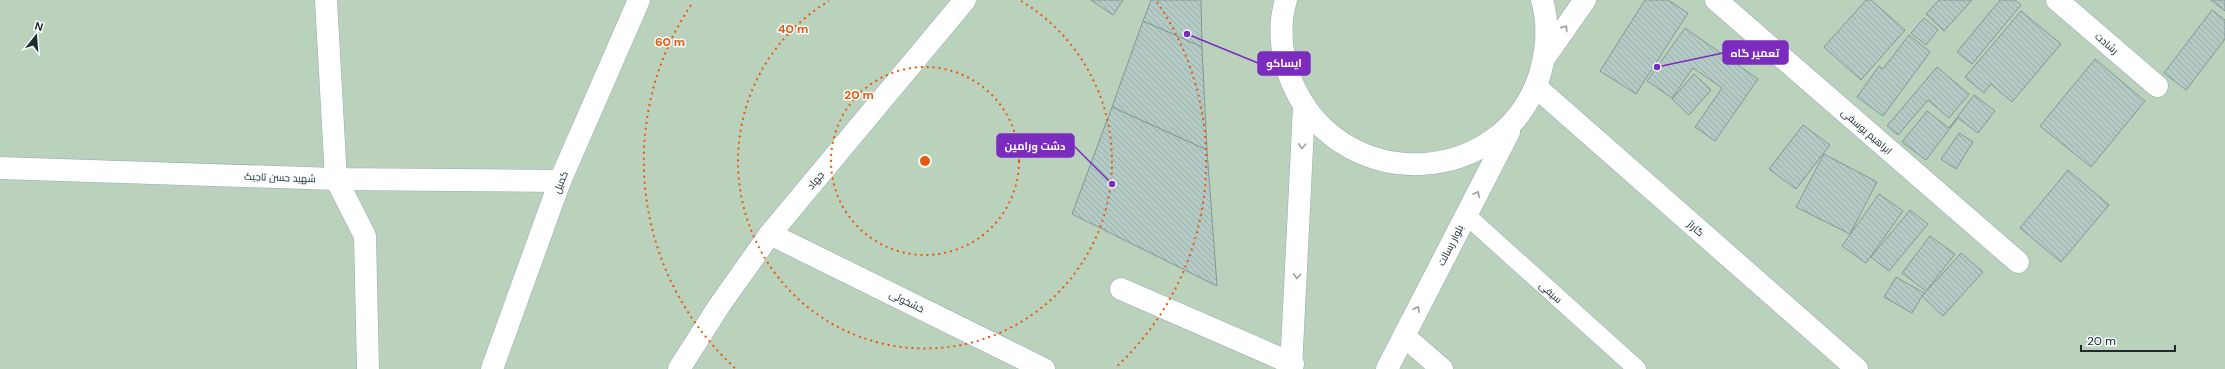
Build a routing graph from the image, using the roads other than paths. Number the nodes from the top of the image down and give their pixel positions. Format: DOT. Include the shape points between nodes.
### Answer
graph roads {
  1 [pos="326,0"];
  2 [pos="639,0"];
  3 [pos="965,0"];
  4 [pos="1286,0"];
  5 [pos="1542,0"];
  6 [pos="1585,0"];
  7 [pos="1716,0"];
  8 [pos="2057,0"];
  9 [pos="1545,57"];
  10 [pos="2157,86"];
  11 [pos="1536,87"];
  12 [pos="1304,107"];
  13 [pos="1514,121"];
  14 [pos="0,168"];
  15 [pos="336,179"];
  16 [pos="560,181"];
  17 [pos="1466,215"];
  18 [pos="770,234"];
  19 [pos="2018,262"];
  20 [pos="1121,289"];
  21 [pos="1404,336"];
  22 [pos="1292,366"];
  23 [pos="368,369"];
  24 [pos="492,369"];
  25 [pos="679,369"];
  26 [pos="1044,369"];
  27 [pos="1387,369"];
  28 [pos="1442,369"];
  29 [pos="1637,369"];
  30 [pos="1857,369"];
  1 -- 15 [label="street"];
  2 -- 16 [label="street, کمیل"];
  3 -- 18 [label="street, جهاد"];
  4 -- 12 [label="street" via="1283,8 1281,43 1288,76"];
  5 -- 9 [label="street" via="1546,14"];
  9 -- 6 [label="street, one-way"];
  7 -- 19 [label="street, ابراهیم یوسفی"];
  8 -- 10 [label="street, رشادت"];
  9 -- 11 [label="street"];
  11 -- 13 [label="street"];
  11 -- 30 [label="street, گاراژ"];
  12 -- 13 [label="street" via="1332,137 1368,157 1408,166 1450,161 1488,144"];
  12 -- 22 [label="street, one-way"];
  17 -- 13 [label="street, بلوار رسالت, one-way"];
  14 -- 15 [label="street, شهید حسن تاجیک"];
  15 -- 16 [label="street, شهید حسن تاجیک"];
  15 -- 23 [label="street" via="365,236"];
  16 -- 24 [label="street, کمیل"];
  21 -- 17 [label="street, بلوار رسالت, one-way"];
  17 -- 29 [label="lane, سیفی"];
  18 -- 25 [label="street, جهاد" via="719,306"];
  18 -- 26 [label="street, خشخوئی"];
  20 -- 22 [label="street"];
  21 -- 27 [label="street, بلوار رسالت"];
  21 -- 28 [label="street"];
}
